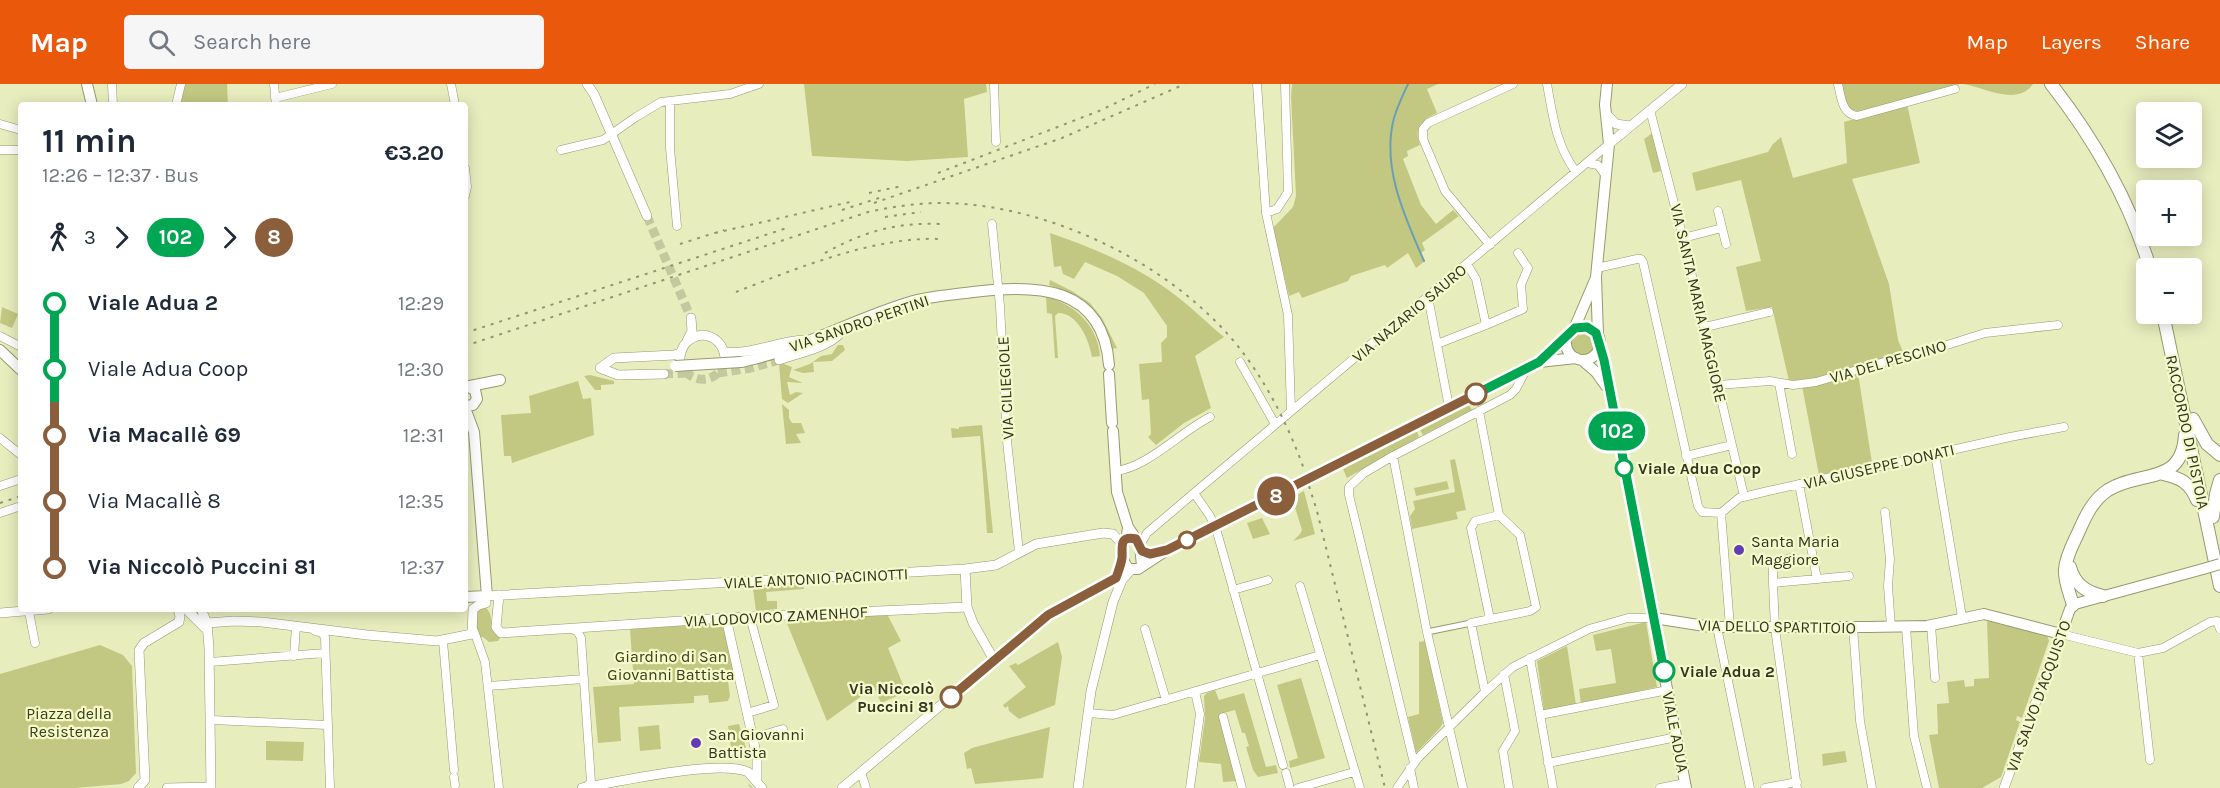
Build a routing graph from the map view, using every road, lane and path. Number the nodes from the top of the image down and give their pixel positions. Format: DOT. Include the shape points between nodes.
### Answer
graph roads {
  1 [pos="112,84"];
  2 [pos="181,84"];
  3 [pos="274,84"];
  4 [pos="332,84"];
  5 [pos="451,84"];
  6 [pos="590,84"];
  7 [pos="994,84"];
  8 [pos="1257,84"];
  9 [pos="1285,84"];
  10 [pos="1513,84"];
  11 [pos="1547,84"];
  12 [pos="1607,84"];
  13 [pos="1682,84"];
  14 [pos="1838,84"];
  15 [pos="2051,84"];
  16 [pos="2061,84"];
  17 [pos="756,85"];
  18 [pos="1955,89"];
  19 [pos="113,102"];
  20 [pos="177,102"];
  21 [pos="276,102"];
  22 [pos="454,102"];
  23 [pos="670,102"];
  24 [pos="1650,110"];
  25 [pos="1606,114"];
  26 [pos="0,123"];
  27 [pos="1630,126"];
  28 [pos="18,129"];
  29 [pos="611,135"];
  30 [pos="996,142"];
  31 [pos="1609,144"];
  32 [pos="0,150"];
  33 [pos="18,150"];
  34 [pos="561,150"];
  35 [pos="1587,163"];
  36 [pos="1576,172"];
  37 [pos="1607,178"];
  38 [pos="1718,211"];
  39 [pos="1266,213"];
  40 [pos="647,216"];
  41 [pos="992,224"];
  42 [pos="677,226"];
  43 [pos="1722,228"];
  44 [pos="1683,238"];
  45 [pos="1726,244"];
  46 [pos="1490,245"];
  47 [pos="1518,253"];
  48 [pos="2146,258"];
  49 [pos="2154,258"];
  50 [pos="1467,264"];
  51 [pos="1597,272"];
  52 [pos="998,289"];
  53 [pos="1428,297"];
  54 [pos="1769,312"];
  55 [pos="2165,324"];
  56 [pos="2172,324"];
  57 [pos="1486,325"];
  58 [pos="2058,325"];
  59 [pos="846,326"];
  60 [pos="1705,327"];
  61 [pos="1571,333"];
  62 [pos="0,336"];
  63 [pos="708,336"];
  64 [pos="810,340"];
  65 [pos="1599,341"];
  66 [pos="1437,344"];
  67 [pos="18,345"];
  68 [pos="0,350"];
  69 [pos="680,355"];
  70 [pos="1579,359"];
  71 [pos="779,360"];
  72 [pos="1240,362"];
  73 [pos="1539,362"];
  74 [pos="18,367"];
  75 [pos="1527,368"];
  76 [pos="664,374"];
  77 [pos="1512,376"];
  78 [pos="1779,383"];
  79 [pos="1718,385"];
  80 [pos="1493,386"];
  81 [pos="468,387"];
  82 [pos="468,387"];
  83 [pos="1505,392"];
  84 [pos="1610,392"];
  85 [pos="478,396"];
  86 [pos="1501,400"];
  87 [pos="468,406"];
  88 [pos="1449,407"];
  89 [pos="1291,411"];
  90 [pos="1479,411"];
  91 [pos="468,415"];
  92 [pos="1210,417"];
  93 [pos="2189,422"];
  94 [pos="1275,424"];
  95 [pos="2064,427"];
  96 [pos="0,438"];
  97 [pos="1732,445"];
  98 [pos="18,453"];
  99 [pos="1792,454"];
  100 [pos="1935,454"];
  101 [pos="2220,455"];
  102 [pos="1393,456"];
  103 [pos="1686,456"];
  104 [pos="1115,471"];
  105 [pos="2163,474"];
  106 [pos="18,480"];
  107 [pos="2220,480"];
  108 [pos="1798,484"];
  109 [pos="0,486"];
  110 [pos="1194,493"];
  111 [pos="1744,496"];
  112 [pos="18,507"];
  113 [pos="1885,512"];
  114 [pos="0,513"];
  115 [pos="1721,513"];
  116 [pos="1499,515"];
  117 [pos="2210,519"];
  118 [pos="1133,544"];
  119 [pos="2220,549"];
  120 [pos="1167,550"];
  121 [pos="1019,552"];
  122 [pos="2068,556"];
  123 [pos="1122,557"];
  124 [pos="1790,558"];
  125 [pos="2220,564"];
  126 [pos="1142,566"];
  127 [pos="965,569"];
  128 [pos="1131,570"];
  129 [pos="1849,576"];
  130 [pos="1116,578"];
  131 [pos="1817,579"];
  132 [pos="1268,580"];
  133 [pos="1773,583"];
  134 [pos="1300,586"];
  135 [pos="2220,586"];
  136 [pos="2080,587"];
  137 [pos="1233,590"];
  138 [pos="499,595"];
  139 [pos="2103,596"];
  140 [pos="468,598"];
  141 [pos="483,600"];
  142 [pos="1113,602"];
  143 [pos="2076,604"];
  144 [pos="967,606"];
  145 [pos="29,612"];
  146 [pos="179,612"];
  147 [pos="190,612"];
  148 [pos="202,612"];
  149 [pos="0,614"];
  150 [pos="750,617"];
  151 [pos="1962,617"];
  152 [pos="726,618"];
  153 [pos="1654,618"];
  154 [pos="496,619"];
  155 [pos="1490,619"];
  156 [pos="1472,623"];
  157 [pos="1931,625"];
  158 [pos="296,626"];
  159 [pos="207,627"];
  160 [pos="307,627"];
  161 [pos="1717,627"];
  162 [pos="1730,627"];
  163 [pos="1853,627"];
  164 [pos="1891,627"];
  165 [pos="1906,627"];
  166 [pos="572,628"];
  167 [pos="1775,628"];
  168 [pos="1145,629"];
  169 [pos="2220,629"];
  170 [pos="474,631"];
  171 [pos="1427,632"];
  172 [pos="2061,634"];
  173 [pos="443,641"];
  174 [pos="34,643"];
  175 [pos="2138,652"];
  176 [pos="324,653"];
  177 [pos="1320,655"];
  178 [pos="294,656"];
  179 [pos="1530,658"];
  180 [pos="994,660"];
  181 [pos="210,663"];
  182 [pos="1256,674"];
  183 [pos="1504,674"];
  184 [pos="1935,678"];
  185 [pos="584,679"];
  186 [pos="488,686"];
  187 [pos="1668,690"];
  188 [pos="1195,692"];
  189 [pos="1485,692"];
  190 [pos="1167,700"];
  191 [pos="747,713"];
  192 [pos="1088,713"];
  193 [pos="1540,716"];
  194 [pos="1223,717"];
  195 [pos="212,720"];
  196 [pos="327,725"];
  197 [pos="1449,727"];
  198 [pos="783,729"];
  199 [pos="1677,737"];
  200 [pos="753,738"];
  201 [pos="2150,760"];
  202 [pos="1548,763"];
  203 [pos="1412,766"];
  204 [pos="861,772"];
  205 [pos="1354,772"];
  206 [pos="454,778"];
  207 [pos="757,784"];
  208 [pos="1399,785"];
  209 [pos="1686,785"];
  210 [pos="1797,785"];
  211 [pos="588,786"];
  212 [pos="211,787"];
  213 [pos="138,788"];
  214 [pos="167,788"];
  215 [pos="330,788"];
  216 [pos="499,788"];
  217 [pos="842,788"];
  218 [pos="866,788"];
  219 [pos="1078,788"];
  220 [pos="1190,788"];
  221 [pos="1242,788"];
  222 [pos="1290,788"];
  223 [pos="1298,788"];
  224 [pos="1360,788"];
  225 [pos="1414,788"];
  226 [pos="1463,788"];
  227 [pos="1509,788"];
  228 [pos="1553,788"];
  229 [pos="1660,788"];
  230 [pos="1750,788"];
  231 [pos="1765,788"];
  232 [pos="1872,788"];
  233 [pos="1927,788"];
  234 [pos="2004,788"];
  1 -- 19 [label="street"];
  2 -- 20 [label="street"];
  3 -- 21 [label="street"];
  4 -- 21 [label="street"];
  5 -- 22 [label="street"];
  6 -- 29 [label="street"];
  7 -- 30 [label="street"];
  8 -- 39 [label="street"];
  9 -- 39 [label="street" via="1288,192 1280,206"];
  10 -- 46 [label="street" via="1428,123 1422,132 1448,196"];
  11 -- 36 [label="street" via="1560,147"];
  12 -- 25 [label="main road"];
  13 -- 24 [label="street, VIA NAZARIO SAURO"];
  14 -- 18 [label="street" via="1846,111 1857,116"];
  15 -- 48 [label="highway" via="2110,174"];
  16 -- 49 [label="highway" via="2108,153"];
  17 -- 23 [label="street" via="735,93"];
  23 -- 29 [label="street" via="657,104"];
  23 -- 42 [label="street"];
  24 -- 27 [label="street, VIA NAZARIO SAURO"];
  24 -- 44 [label="street, VIA SANTA MARIA MAGGIORE"];
  25 -- 27 [label="street" via="1616,124"];
  25 -- 31 [label="main road"];
  26 -- 28 [label="street"];
  27 -- 31 [label="street, VIA NAZARIO SAURO"];
  29 -- 34 [label="street"];
  29 -- 40 [label="street"];
  31 -- 35 [label="street, VIA NAZARIO SAURO"];
  31 -- 37 [label="main road"];
  32 -- 33 [label="street"];
  35 -- 36 [label="street, VIA NAZARIO SAURO"];
  35 -- 37 [label="street" via="1599,166"];
  36 -- 46 [label="street, VIA NAZARIO SAURO"];
  37 -- 51 [label="main road"];
  38 -- 43 [label="street"];
  39 -- 89 [label="street" via="1288,312"];
  41 -- 52 [label="street, VIA CILIEGIOLE"];
  43 -- 44 [label="street"];
  43 -- 45 [label="street"];
  44 -- 60 [label="street, VIA SANTA MARIA MAGGIORE"];
  46 -- 50 [label="street, VIA NAZARIO SAURO"];
  47 -- 57 [label="street" via="1528,268 1521,284 1523,309"];
  50 -- 53 [label="street, VIA NAZARIO SAURO"];
  50 -- 57 [label="street" via="1476,279"];
  51 -- 61 [label="main road"];
  51 -- 65 [label="main road, VIALE ADUA"];
  51 -- 103 [label="street" via="1636,259 1643,262"];
  52 -- 59 [label="main road, VIA SANDRO PERTINI" via="921,299"];
  52 -- 104 [label="main road, VIA SANDRO PERTINI" via="1049,290 1086,310 1099,328 1109,369"];
  52 -- 121 [label="street, VIA CILIEGIOLE" via="1007,441"];
  53 -- 66 [label="street"];
  53 -- 89 [label="street, VIA NAZARIO SAURO"];
  54 -- 60 [label="street"];
  55 -- 93 [label="highway, RACCORDO DI PISTOIA"];
  56 -- 93 [label="highway, RACCORDO DI PISTOIA"];
  57 -- 66 [label="street"];
  58 -- 78 [label="street, VIA DEL PESCINO" via="1985,333 1833,378"];
  59 -- 64 [label="main road, VIA SANDRO PERTINI"];
  59 -- 71 [label="street" via="836,338"];
  60 -- 79 [label="street, VIA SANTA MARIA MAGGIORE"];
  61 -- 65 [label="main road" via="1582,326 1589,328"];
  61 -- 70 [label="main road" via="1567,349"];
  61 -- 73 [label="main road"];
  62 -- 67 [label="street"];
  63 -- 64 [label="street" via="718,342 724,354"];
  63 -- 69 [label="street" via="693,338"];
  63 -- 69 [label="street" via="699,331 691,318 692,331"];
  64 -- 69 [label="main road, VIA SANDRO PERTINI, bridge" via="741,362"];
  65 -- 70 [label="main road" via="1593,357"];
  65 -- 84 [label="main road, VIALE ADUA"];
  66 -- 88 [label="street"];
  68 -- 74 [label="main road"];
  69 -- 76 [label="street" via="614,358 600,368 618,375"];
  70 -- 73 [label="main road"];
  70 -- 84 [label="main road, VIALE ADUA" via="1599,375"];
  72 -- 94 [label="street"];
  73 -- 75 [label="main road"];
  75 -- 77 [label="main road"];
  75 -- 86 [label="street" via="1514,391"];
  77 -- 80 [label="main road"];
  77 -- 83 [label="street"];
  78 -- 79 [label="street, VIA DEL PESCINO"];
  78 -- 99 [label="street"];
  79 -- 97 [label="street, VIA SANTA MARIA MAGGIORE"];
  80 -- 83 [label="street" via="1502,386"];
  80 -- 88 [label="main road"];
  81 -- 85 [label="main road" via="500,380"];
  82 -- 85 [label="main road"];
  83 -- 86 [label="street"];
  84 -- 153 [label="main road, VIALE ADUA"];
  85 -- 87 [label="main road"];
  86 -- 90 [label="street"];
  88 -- 120 [label="main road, bridge"];
  89 -- 94 [label="street, VIA NAZARIO SAURO"];
  90 -- 102 [label="street"];
  90 -- 116 [label="street"];
  91 -- 141 [label="main road" via="474,432"];
  92 -- 104 [label="street" via="1148,459"];
  93 -- 101 [label="highway"];
  93 -- 105 [label="highway" via="2181,456"];
  93 -- 117 [label="highway, RACCORDO DI PISTOIA"];
  94 -- 110 [label="street, VIA NAZARIO SAURO"];
  95 -- 100 [label="street, VIA GIUSEPPE DONATI"];
  96 -- 98 [label="street"];
  97 -- 103 [label="street"];
  97 -- 111 [label="street, VIA SANTA MARIA MAGGIORE"];
  100 -- 108 [label="street, VIA GIUSEPPE DONATI"];
  100 -- 151 [label="street"];
  102 -- 171 [label="street"];
  102 -- 203 [label="street" via="1365,473 1349,487 1348,495"];
  103 -- 115 [label="street" via="1700,509"];
  104 -- 118 [label="main road, VIA SANDRO PERTINI" via="1117,492"];
  105 -- 117 [label="highway" via="2188,484"];
  105 -- 122 [label="highway" via="2123,483 2097,499"];
  106 -- 109 [label="street"];
  107 -- 117 [label="highway"];
  108 -- 111 [label="street, VIA GIUSEPPE DONATI"];
  108 -- 131 [label="street"];
  110 -- 118 [label="street, VIA NAZARIO SAURO"];
  110 -- 137 [label="street" via="1210,516"];
  111 -- 115 [label="street, VIA GIUSEPPE DONATI"];
  112 -- 114 [label="street"];
  113 -- 164 [label="street"];
  115 -- 162 [label="street"];
  116 -- 155 [label="street" via="1475,521 1471,528"];
  116 -- 155 [label="street" via="1520,535 1536,607"];
  117 -- 119 [label="highway, RACCORDO DI PISTOIA"];
  117 -- 135 [label="highway, RACCORDO DI PISTOIA"];
  118 -- 120 [label="main road" via="1150,554"];
  118 -- 121 [label="street, VIALE ANTONIO PACINOTTI" via="1103,533 1036,544"];
  118 -- 123 [label="main road"];
  118 -- 126 [label="main road"];
  120 -- 126 [label="main road"];
  121 -- 127 [label="street, VIALE ANTONIO PACINOTTI" via="996,565"];
  122 -- 136 [label="highway"];
  122 -- 143 [label="highway" via="2065,572"];
  123 -- 128 [label="main road"];
  123 -- 130 [label="street"];
  124 -- 133 [label="street" via="1773,564"];
  125 -- 139 [label="main road, bridge"];
  126 -- 128 [label="main road"];
  127 -- 138 [label="street, VIALE ANTONIO PACINOTTI"];
  127 -- 144 [label="street"];
  128 -- 142 [label="street"];
  129 -- 131 [label="street"];
  130 -- 142 [label="street"];
  130 -- 180 [label="street" via="1048,615"];
  131 -- 133 [label="street"];
  132 -- 137 [label="street"];
  133 -- 167 [label="street"];
  134 -- 177 [label="street"];
  136 -- 139 [label="highway"];
  136 -- 143 [label="highway"];
  137 -- 182 [label="street"];
  138 -- 141 [label="street, VIALE ANTONIO PACINOTTI"];
  138 -- 154 [label="street"];
  139 -- 143 [label="main road"];
  140 -- 141 [label="main road"];
  141 -- 154 [label="street"];
  141 -- 170 [label="street" via="472,611"];
  142 -- 192 [label="street"];
  143 -- 172 [label="main road, VIA SALVO D'ACQUISTO"];
  144 -- 150 [label="street, VIA LODOVICO ZAMENHOF"];
  144 -- 180 [label="street"];
  145 -- 149 [label="street"];
  145 -- 174 [label="street"];
  146 -- 213 [label="street" via="179,622 139,650 145,780"];
  147 -- 159 [label="street"];
  148 -- 159 [label="street"];
  150 -- 152 [label="street, VIA LODOVICO ZAMENHOF"];
  150 -- 191 [label="street" via="774,705"];
  151 -- 157 [label="main road, VIA DELLO SPARTITOIO"];
  151 -- 172 [label="main road, VIA DELLO SPARTITOIO" via="1992,615"];
  152 -- 166 [label="street, VIA LODOVICO ZAMENHOF"];
  152 -- 191 [label="street"];
  153 -- 161 [label="main road, VIA DELLO SPARTITOIO"];
  153 -- 179 [label="street, VIA DELLO SPARTITOIO" via="1628,618 1601,625"];
  153 -- 187 [label="main road, VIALE ADUA"];
  154 -- 166 [label="street, VIA LODOVICO ZAMENHOF" via="496,629 503,633"];
  155 -- 156 [label="street"];
  156 -- 171 [label="street"];
  156 -- 189 [label="street"];
  157 -- 165 [label="main road, VIA DELLO SPARTITOIO"];
  157 -- 184 [label="street"];
  158 -- 159 [label="street" via="243,621"];
  158 -- 160 [label="street"];
  158 -- 178 [label="street"];
  159 -- 181 [label="street"];
  160 -- 173 [label="street"];
  160 -- 176 [label="street" via="323,633"];
  161 -- 162 [label="main road, VIA DELLO SPARTITOIO"];
  161 -- 230 [label="street"];
  162 -- 167 [label="main road, VIA DELLO SPARTITOIO"];
  163 -- 164 [label="main road, VIA DELLO SPARTITOIO"];
  163 -- 167 [label="main road, VIA DELLO SPARTITOIO"];
  163 -- 232 [label="street" via="1860,721"];
  164 -- 165 [label="main road, VIA DELLO SPARTITOIO"];
  165 -- 233 [label="street" via="1914,736"];
  166 -- 185 [label="street" via="581,638"];
  167 -- 210 [label="street"];
  168 -- 190 [label="street"];
  169 -- 175 [label="street, VIA DELLO SPARTITOIO" via="2217,621 2206,623 2163,648"];
  170 -- 173 [label="street"];
  170 -- 186 [label="street" via="485,662"];
  171 -- 197 [label="street"];
  172 -- 175 [label="street, VIA DELLO SPARTITOIO"];
  172 -- 234 [label="street, VIA SALVO D'ACQUISTO"];
  173 -- 206 [label="street"];
  175 -- 201 [label="street"];
  176 -- 178 [label="street"];
  176 -- 196 [label="street"];
  177 -- 182 [label="street"];
  177 -- 205 [label="street"];
  178 -- 181 [label="street"];
  179 -- 183 [label="street, VIA DELLO SPARTITOIO"];
  179 -- 193 [label="street"];
  180 -- 204 [label="street"];
  181 -- 195 [label="street"];
  182 -- 188 [label="street"];
  182 -- 222 [label="street"];
  183 -- 189 [label="street, VIA DELLO SPARTITOIO"];
  183 -- 227 [label="street" via="1515,731 1503,751"];
  185 -- 186 [label="street"];
  185 -- 211 [label="street"];
  186 -- 216 [label="street"];
  187 -- 193 [label="street"];
  187 -- 199 [label="main road, VIALE ADUA"];
  188 -- 190 [label="street"];
  188 -- 220 [label="street" via="1200,714"];
  189 -- 197 [label="street, VIA DELLO SPARTITOIO"];
  190 -- 192 [label="street" via="1110,716"];
  191 -- 200 [label="street"];
  192 -- 219 [label="street"];
  193 -- 202 [label="street"];
  194 -- 221 [label="street"];
  195 -- 196 [label="street"];
  195 -- 212 [label="street"];
  196 -- 215 [label="street"];
  197 -- 203 [label="street, VIA DELLO SPARTITOIO"];
  197 -- 226 [label="street"];
  198 -- 200 [label="street"];
  199 -- 202 [label="street"];
  199 -- 209 [label="main road, VIALE ADUA"];
  200 -- 207 [label="street"];
  202 -- 228 [label="street"];
  203 -- 208 [label="street, VIA DELLO SPARTITOIO"];
  203 -- 225 [label="street"];
  204 -- 217 [label="street"];
  204 -- 218 [label="street"];
  205 -- 223 [label="street"];
  205 -- 224 [label="street"];
  207 -- 211 [label="street" via="745,770 713,768"];
  208 -- 225 [label="street"];
  209 -- 229 [label="street"];
  210 -- 231 [label="street"];
  212 -- 214 [label="street"];
}
